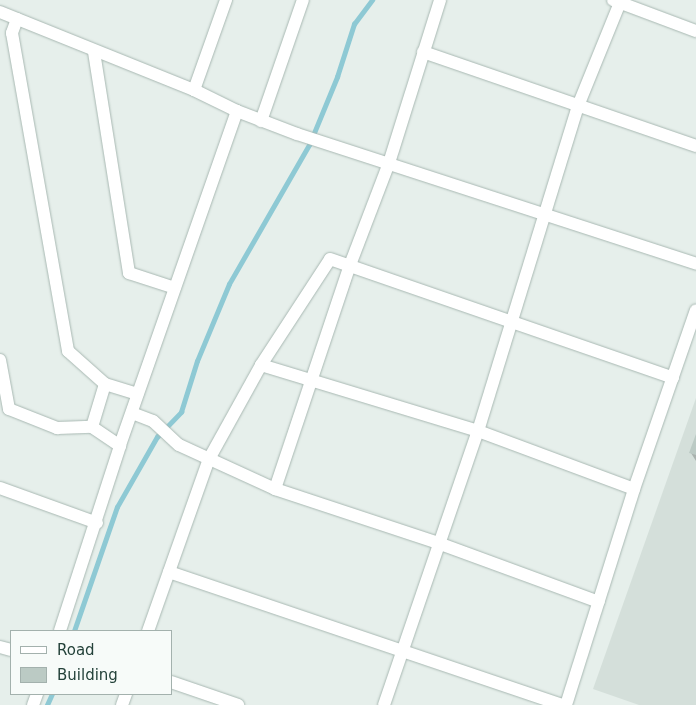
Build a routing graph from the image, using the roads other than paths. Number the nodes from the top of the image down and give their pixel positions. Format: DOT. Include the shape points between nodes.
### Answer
graph roads {
  1 [pos="303,0"];
  2 [pos="440,0"];
  3 [pos="223,1"];
  4 [pos="618,1"];
  5 [pos="0,12"];
  6 [pos="17,19"];
  7 [pos="696,31"];
  8 [pos="94,52"];
  9 [pos="423,52"];
  10 [pos="194,90"];
  11 [pos="578,106"];
  12 [pos="237,111"];
  13 [pos="261,121"];
  14 [pos="696,146"];
  15 [pos="389,163"];
  16 [pos="545,214"];
  17 [pos="696,264"];
  18 [pos="350,266"];
  19 [pos="175,288"];
  20 [pos="696,310"];
  21 [pos="510,322"];
  22 [pos="0,360"];
  23 [pos="260,365"];
  24 [pos="673,378"];
  25 [pos="311,380"];
  26 [pos="105,384"];
  27 [pos="138,394"];
  28 [pos="132,413"];
  29 [pos="92,427"];
  30 [pos="478,431"];
  31 [pos="120,446"];
  32 [pos="209,460"];
  33 [pos="0,488"];
  34 [pos="275,489"];
  35 [pos="634,489"];
  36 [pos="97,523"];
  37 [pos="438,543"];
  38 [pos="169,572"];
  39 [pos="599,602"];
  40 [pos="60,630"];
  41 [pos="148,630"];
  42 [pos="403,651"];
  43 [pos="172,682"];
  44 [pos="238,705"];
  45 [pos="384,705"];
  46 [pos="562,705"];
  47 [pos="566,705"];
  1 -- 13 [label="street"];
  2 -- 9 [label="street"];
  3 -- 10 [label="street"];
  4 -- 7 [label="street"];
  4 -- 11 [label="street"];
  5 -- 6 [label="street"];
  6 -- 8 [label="street"];
  6 -- 26 [label="street" via="12,34 68,351"];
  8 -- 10 [label="street"];
  8 -- 19 [label="street" via="129,273"];
  9 -- 11 [label="street"];
  9 -- 15 [label="street"];
  10 -- 12 [label="street"];
  11 -- 14 [label="street"];
  11 -- 16 [label="street"];
  12 -- 13 [label="street"];
  12 -- 19 [label="street"];
  13 -- 15 [label="street"];
  15 -- 16 [label="street"];
  15 -- 18 [label="street"];
  16 -- 17 [label="street"];
  16 -- 21 [label="street"];
  18 -- 21 [label="street"];
  18 -- 23 [label="street" via="330,259"];
  18 -- 25 [label="street"];
  19 -- 27 [label="street"];
  20 -- 24 [label="street"];
  21 -- 24 [label="street"];
  21 -- 30 [label="street"];
  22 -- 29 [label="street" via="9,409 57,428"];
  23 -- 25 [label="street"];
  23 -- 32 [label="street"];
  24 -- 35 [label="street"];
  25 -- 30 [label="street"];
  25 -- 34 [label="street"];
  26 -- 27 [label="street"];
  26 -- 29 [label="street"];
  27 -- 28 [label="street"];
  28 -- 31 [label="street"];
  28 -- 32 [label="street" via="153,421 174,440"];
  29 -- 31 [label="street"];
  30 -- 35 [label="street"];
  30 -- 37 [label="street"];
  31 -- 36 [label="street"];
  32 -- 34 [label="street"];
  32 -- 38 [label="street"];
  33 -- 36 [label="street"];
  34 -- 37 [label="street"];
  35 -- 39 [label="street"];
  36 -- 40 [label="street"];
  37 -- 39 [label="street"];
  37 -- 42 [label="street"];
  38 -- 41 [label="street"];
  38 -- 42 [label="street"];
  39 -- 47 [label="street"];
  42 -- 45 [label="street"];
  42 -- 46 [label="street"];
  43 -- 44 [label="street"];
}
